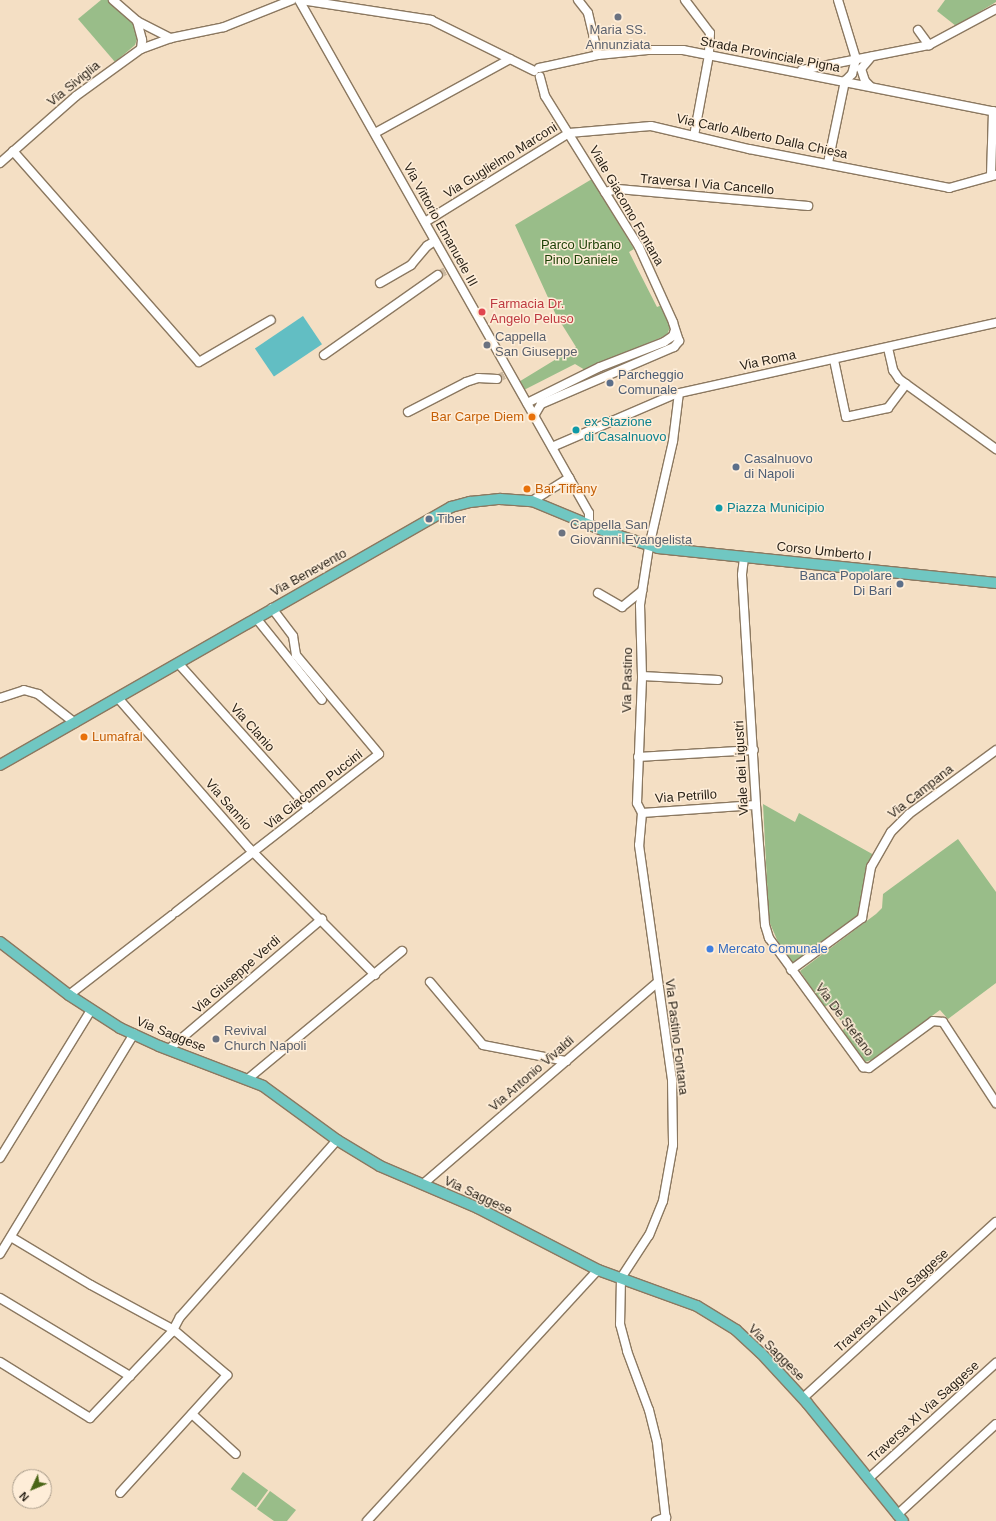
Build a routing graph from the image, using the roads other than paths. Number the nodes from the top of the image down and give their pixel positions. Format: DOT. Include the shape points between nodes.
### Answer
graph roads {
  1 [pos="113,0"];
  2 [pos="292,0"];
  3 [pos="300,0"];
  4 [pos="578,0"];
  5 [pos="685,0"];
  6 [pos="838,0"];
  7 [pos="996,9"];
  8 [pos="137,21"];
  9 [pos="918,30"];
  10 [pos="171,38"];
  11 [pos="929,45"];
  12 [pos="141,49"];
  13 [pos="598,55"];
  14 [pos="709,55"];
  15 [pos="872,56"];
  16 [pos="510,59"];
  17 [pos="856,59"];
  18 [pos="831,65"];
  19 [pos="798,71"];
  20 [pos="538,72"];
  21 [pos="830,78"];
  22 [pos="845,81"];
  23 [pos="870,86"];
  24 [pos="994,112"];
  25 [pos="569,133"];
  26 [pos="375,134"];
  27 [pos="694,136"];
  28 [pos="13,151"];
  29 [pos="0,163"];
  30 [pos="828,163"];
  31 [pos="993,175"];
  32 [pos="605,192"];
  33 [pos="808,206"];
  34 [pos="425,222"];
  35 [pos="435,241"];
  36 [pos="438,274"];
  37 [pos="380,283"];
  38 [pos="271,320"];
  39 [pos="996,323"];
  40 [pos="675,330"];
  41 [pos="888,348"];
  42 [pos="324,355"];
  43 [pos="834,360"];
  44 [pos="497,379"];
  45 [pos="906,384"];
  46 [pos="679,393"];
  47 [pos="527,403"];
  48 [pos="408,412"];
  49 [pos="534,416"];
  50 [pos="552,447"];
  51 [pos="996,449"];
  52 [pos="569,478"];
  53 [pos="532,501"];
  54 [pos="589,525"];
  55 [pos="649,547"];
  56 [pos="744,558"];
  57 [pos="996,583"];
  58 [pos="642,591"];
  59 [pos="598,593"];
  60 [pos="272,608"];
  61 [pos="256,618"];
  62 [pos="178,663"];
  63 [pos="642,676"];
  64 [pos="718,680"];
  65 [pos="0,698"];
  66 [pos="118,698"];
  67 [pos="322,700"];
  68 [pos="75,723"];
  69 [pos="754,750"];
  70 [pos="996,750"];
  71 [pos="638,757"];
  72 [pos="0,765"];
  73 [pos="756,805"];
  74 [pos="309,809"];
  75 [pos="642,813"];
  76 [pos="254,852"];
  77 [pos="322,919"];
  78 [pos="0,942"];
  79 [pos="402,952"];
  80 [pos="791,970"];
  81 [pos="375,975"];
  82 [pos="430,982"];
  83 [pos="657,983"];
  84 [pos="69,995"];
  85 [pos="91,1010"];
  86 [pos="134,1034"];
  87 [pos="169,1050"];
  88 [pos="566,1061"];
  89 [pos="249,1078"];
  90 [pos="996,1103"];
  91 [pos="337,1140"];
  92 [pos="0,1158"];
  93 [pos="422,1184"];
  94 [pos="996,1222"];
  95 [pos="11,1237"];
  96 [pos="0,1254"];
  97 [pos="598,1270"];
  98 [pos="620,1278"];
  99 [pos="0,1298"];
  100 [pos="174,1330"];
  101 [pos="0,1362"];
  102 [pos="996,1363"];
  103 [pos="130,1376"];
  104 [pos="803,1398"];
  105 [pos="192,1414"];
  106 [pos="996,1424"];
  107 [pos="236,1454"];
  108 [pos="868,1478"];
  109 [pos="120,1493"];
  110 [pos="900,1518"];
  111 [pos="666,1519"];
  112 [pos="367,1521"];
  113 [pos="656,1521"];
  1 -- 8 [label="street"];
  2 -- 10 [label="street, Via Siviglia" via="224,27"];
  3 -- 16 [label="street" via="424,18 455,30"];
  3 -- 26 [label="street, Via Vittorio Emanuele III"];
  4 -- 13 [label="street" via="588,13"];
  5 -- 14 [label="street" via="710,33"];
  6 -- 17 [label="street"];
  7 -- 11 [label="street"];
  8 -- 10 [label="street"];
  8 -- 12 [label="street" via="142,40"];
  9 -- 11 [label="street"];
  10 -- 12 [label="street, Via Siviglia"];
  11 -- 15 [label="street"];
  12 -- 28 [label="street, Via Siviglia" via="76,96"];
  13 -- 14 [label="street, Strada Provinciale Pigna" via="648,50 683,50"];
  13 -- 20 [label="street, Strada Provinciale Pigna"];
  14 -- 19 [label="street, Strada Provinciale Pigna"];
  14 -- 27 [label="street"];
  15 -- 17 [label="street"];
  15 -- 23 [label="street" via="861,69 865,81"];
  16 -- 20 [label="street"];
  16 -- 26 [label="street"];
  17 -- 18 [label="street"];
  17 -- 22 [label="street" via="852,74"];
  18 -- 19 [label="street"];
  18 -- 21 [label="street" via="827,74"];
  19 -- 21 [label="street, Strada Provinciale Pigna"];
  20 -- 25 [label="street, Viale Giacomo Fontana" via="545,96"];
  21 -- 22 [label="street, Strada Provinciale Pigna"];
  22 -- 23 [label="street, Strada Provinciale Pigna"];
  22 -- 30 [label="street"];
  23 -- 24 [label="street, Strada Provinciale Pigna"];
  24 -- 31 [label="street"];
  25 -- 27 [label="street, Via Carlo Alberto Dalla Chiesa" via="651,126"];
  25 -- 32 [label="street, Viale Giacomo Fontana"];
  25 -- 34 [label="street, Via Guglielmo Marconi"];
  26 -- 34 [label="street, Via Vittorio Emanuele III"];
  27 -- 30 [label="street, Via Carlo Alberto Dalla Chiesa"];
  28 -- 29 [label="street, Via Siviglia"];
  28 -- 38 [label="street" via="199,362"];
  30 -- 31 [label="street, Via Carlo Alberto Dalla Chiesa" via="949,188"];
  32 -- 33 [label="street, Traversa I Via Cancello" via="618,189"];
  32 -- 40 [label="street, Viale Giacomo Fontana" via="639,247"];
  34 -- 35 [label="street, Via Vittorio Emanuele III"];
  35 -- 37 [label="street" via="410,265"];
  35 -- 47 [label="street, Via Vittorio Emanuele III" via="507,373"];
  36 -- 42 [label="street"];
  39 -- 41 [label="street, Via Roma"];
  40 -- 47 [label="street" via="673,336 664,342 600,367"];
  40 -- 49 [label="street" via="679,341 674,347 541,404"];
  41 -- 43 [label="street, Via Roma"];
  41 -- 45 [label="street" via="895,375"];
  43 -- 45 [label="street" via="846,417 888,408"];
  43 -- 46 [label="street, Via Roma"];
  44 -- 48 [label="street" via="478,378 466,382"];
  45 -- 51 [label="street"];
  46 -- 50 [label="street, Via Roma"];
  46 -- 55 [label="street" via="673,441"];
  47 -- 49 [label="street, Via Vittorio Emanuele III"];
  49 -- 50 [label="street, Via Vittorio Emanuele III"];
  50 -- 52 [label="street, Via Vittorio Emanuele III"];
  52 -- 53 [label="street"];
  52 -- 54 [label="street, Via Vittorio Emanuele III" via="589,513"];
  53 -- 54 [label="main road, Via Benevento"];
  53 -- 60 [label="main road, Via Benevento" via="485,500 451,507"];
  54 -- 55 [label="main road, Via Benevento"];
  55 -- 56 [label="main road, Corso Umberto I"];
  55 -- 58 [label="street, Via Pastino"];
  56 -- 57 [label="main road, Corso Umberto I"];
  56 -- 69 [label="street, Viale dei Ligustri" via="742,575"];
  58 -- 59 [label="street" via="622,607"];
  58 -- 63 [label="street, Via Pastino"];
  60 -- 61 [label="main road, Via Benevento"];
  60 -- 74 [label="street, Via Giacomo Puccini" via="293,636 296,655 379,754"];
  61 -- 62 [label="main road, Via Benevento"];
  61 -- 67 [label="street"];
  62 -- 66 [label="main road, Via Benevento"];
  62 -- 74 [label="street, Via Clanio"];
  63 -- 64 [label="street"];
  63 -- 71 [label="street, Via Pastino"];
  65 -- 68 [label="street" via="24,690 38,694"];
  66 -- 68 [label="main road, Via Benevento"];
  66 -- 76 [label="street, Via Sannio"];
  68 -- 72 [label="main road, Via Benevento"];
  69 -- 71 [label="street"];
  69 -- 73 [label="street, Viale dei Ligustri"];
  70 -- 80 [label="street, Via Campana" via="908,814 891,832 871,867 862,918"];
  71 -- 75 [label="street, Via Pastino" via="637,803"];
  73 -- 75 [label="street, Via Petrillo"];
  73 -- 80 [label="street, Viale dei Ligustri" via="765,925 769,938"];
  74 -- 76 [label="street, Via Giacomo Puccini"];
  75 -- 83 [label="street, Via Pastino Fontana" via="639,845"];
  76 -- 77 [label="street, Via Sannio"];
  76 -- 84 [label="street, Via Giacomo Puccini"];
  77 -- 81 [label="street, Via Sannio"];
  77 -- 87 [label="street, Via Giuseppe Verdi"];
  78 -- 84 [label="main road, Via Saggese"];
  79 -- 81 [label="street"];
  80 -- 90 [label="street, Via De Stefano" via="863,1067 869,1068 933,1021 943,1022"];
  81 -- 89 [label="street"];
  82 -- 88 [label="street" via="483,1045"];
  83 -- 88 [label="street, Via Antonio Vivaldi"];
  83 -- 98 [label="street, Via Pastino Fontana" via="672,1079 673,1146 663,1201 649,1235"];
  84 -- 85 [label="main road, Via Saggese"];
  85 -- 86 [label="main road, Via Saggese"];
  85 -- 92 [label="street"];
  86 -- 87 [label="main road, Via Saggese"];
  86 -- 95 [label="street"];
  87 -- 89 [label="main road, Via Saggese"];
  88 -- 93 [label="street, Via Antonio Vivaldi"];
  89 -- 91 [label="main road, Via Saggese" via="289,1102"];
  91 -- 93 [label="main road, Via Saggese" via="380,1166"];
  91 -- 100 [label="street" via="180,1317"];
  93 -- 97 [label="main road, Via Saggese" via="478,1208"];
  94 -- 104 [label="street, Traversa XII Via Saggese"];
  95 -- 96 [label="street"];
  95 -- 100 [label="street" via="91,1285"];
  97 -- 98 [label="main road, Via Saggese"];
  97 -- 112 [label="street"];
  98 -- 104 [label="main road, Via Saggese" via="697,1306 736,1330"];
  98 -- 111 [label="street" via="620,1324 627,1351 650,1410 657,1442"];
  99 -- 103 [label="street"];
  100 -- 103 [label="street"];
  100 -- 105 [label="street" via="227,1375"];
  101 -- 103 [label="street" via="90,1418"];
  102 -- 108 [label="street, Traversa XI Via Saggese"];
  104 -- 108 [label="main road, Via Saggese"];
  105 -- 107 [label="street"];
  105 -- 109 [label="street"];
  106 -- 110 [label="street"];
  108 -- 110 [label="main road, Via Saggese"];
  111 -- 113 [label="street"];
}
